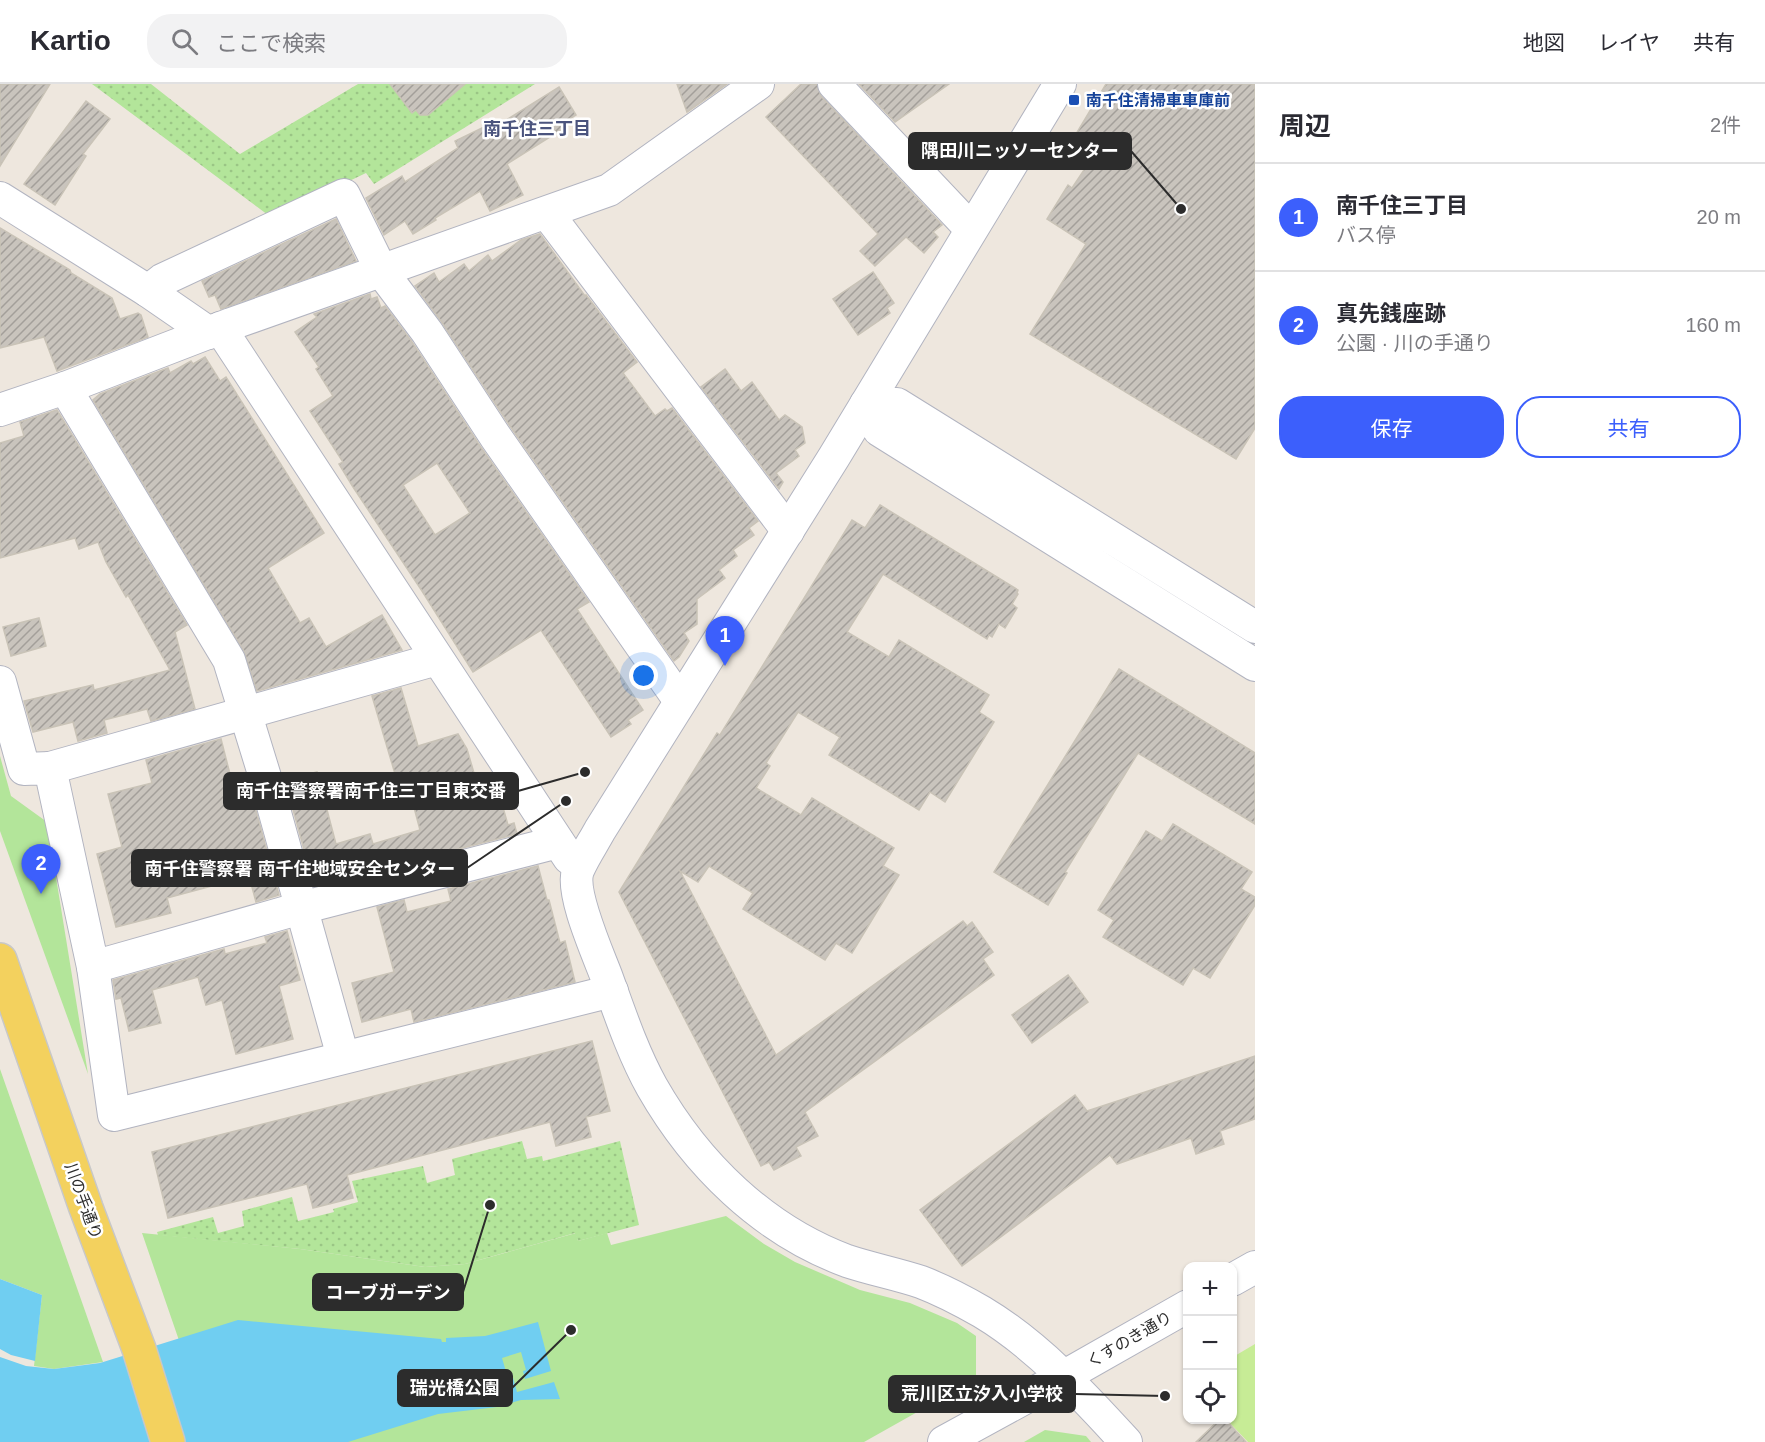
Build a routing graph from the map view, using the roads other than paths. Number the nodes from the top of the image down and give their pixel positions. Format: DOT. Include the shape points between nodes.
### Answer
graph roads {
  1 [pos="758,84"];
  2 [pos="834,84"];
  3 [pos="1060,84"];
  4 [pos="0,198"];
  5 [pos="547,213"];
  6 [pos="971,229"];
  7 [pos="382,272"];
  8 [pos="148,291"];
  9 [pos="215,330"];
  10 [pos="65,388"];
  11 [pos="866,404"];
  12 [pos="0,410"];
  13 [pos="788,531"];
  14 [pos="1255,627"];
  15 [pos="437,659"];
  16 [pos="1255,665"];
  17 [pos="0,682"];
  18 [pos="680,701"];
  19 [pos="246,714"];
  20 [pos="50,768"];
  21 [pos="558,843"];
  22 [pos="577,872"];
  23 [pos="301,908"];
  24 [pos="0,960"];
  25 [pos="93,967"];
  26 [pos="612,991"];
  27 [pos="343,1057"];
  28 [pos="1255,1267"];
  29 [pos="1237,1278"];
  30 [pos="1183,1309"];
  31 [pos="1063,1377"];
  32 [pos="168,1442"];
  33 [pos="944,1442"];
  34 [pos="1126,1442"];
  1 -- 5 [label="street" via="609,190"];
  2 -- 6 [label="street"];
  3 -- 6 [label="street"];
  4 -- 8 [label="street"];
  5 -- 7 [label="street"];
  5 -- 13 [label="street"];
  6 -- 11 [label="street"];
  7 -- 8 [label="street" via="344,195 162,280"];
  7 -- 9 [label="street"];
  7 -- 18 [label="street"];
  8 -- 9 [label="street"];
  9 -- 10 [label="street"];
  9 -- 15 [label="street"];
  10 -- 12 [label="street"];
  10 -- 19 [label="street" via="229,660"];
  11 -- 13 [label="street"];
  11 -- 14 [label="street" via="897,404"];
  11 -- 16 [label="street" via="879,430"];
  13 -- 18 [label="street"];
  15 -- 19 [label="street"];
  15 -- 21 [label="street"];
  17 -- 20 [label="street" via="24,769"];
  18 -- 22 [label="street"];
  19 -- 20 [label="street"];
  19 -- 23 [label="street"];
  20 -- 25 [label="street"];
  21 -- 22 [label="street"];
  21 -- 23 [label="street"];
  22 -- 26 [label="street" via="580,902"];
  23 -- 25 [label="street"];
  23 -- 27 [label="street"];
  24 -- 32 [label="main road, 川の手通り" via="139,1349"];
  25 -- 27 [label="street" via="114,1114"];
  26 -- 27 [label="street"];
  26 -- 31 [label="street" via="651,1085 681,1132 738,1196 806,1241 846,1260 922,1282 982,1312 1021,1339"];
  28 -- 29 [label="street"];
  30 -- 31 [label="street, くすのき通り"];
  31 -- 33 [label="street, くすのき通り"];
  31 -- 34 [label="street"];
}
